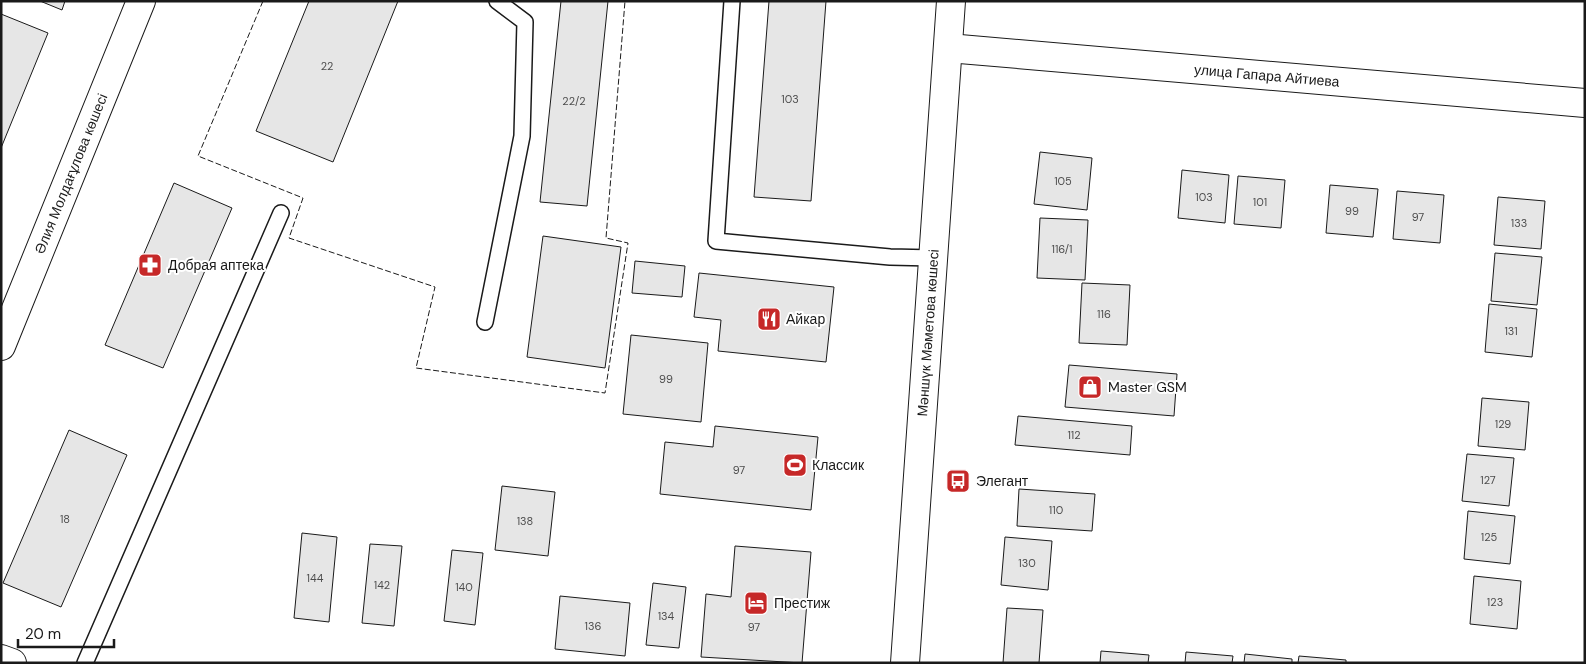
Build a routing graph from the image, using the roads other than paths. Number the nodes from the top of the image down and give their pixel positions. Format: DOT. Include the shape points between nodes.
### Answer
graph roads {
  1 [pos="141,1"];
  2 [pos="497,1"];
  3 [pos="732,1"];
  4 [pos="951,1"];
  5 [pos="948,48"];
  6 [pos="1585,103"];
  7 [pos="281,213"];
  8 [pos="934,258"];
  9 [pos="485,322"];
  10 [pos="1,346"];
  11 [pos="1,659"];
  12 [pos="12,663"];
  13 [pos="85,663"];
  14 [pos="906,663"];
  1 -- 10 [label="main road, Әлия Молдағұлова көшесі"];
  2 -- 9 [label="lane" via="525,22 522,127"];
  3 -- 8 [label="lane" via="716,241"];
  4 -- 5 [label="main road, Мәншүк Мәметова көшесі"];
  5 -- 6 [label="main road, улица Гапара Айтиева"];
  5 -- 8 [label="main road, Мәншүк Мәметова көшесі"];
  7 -- 13 [label="lane"];
  8 -- 14 [label="main road, Мәншүк Мәметова көшесі"];
  11 -- 12 [label="main road"];
}
